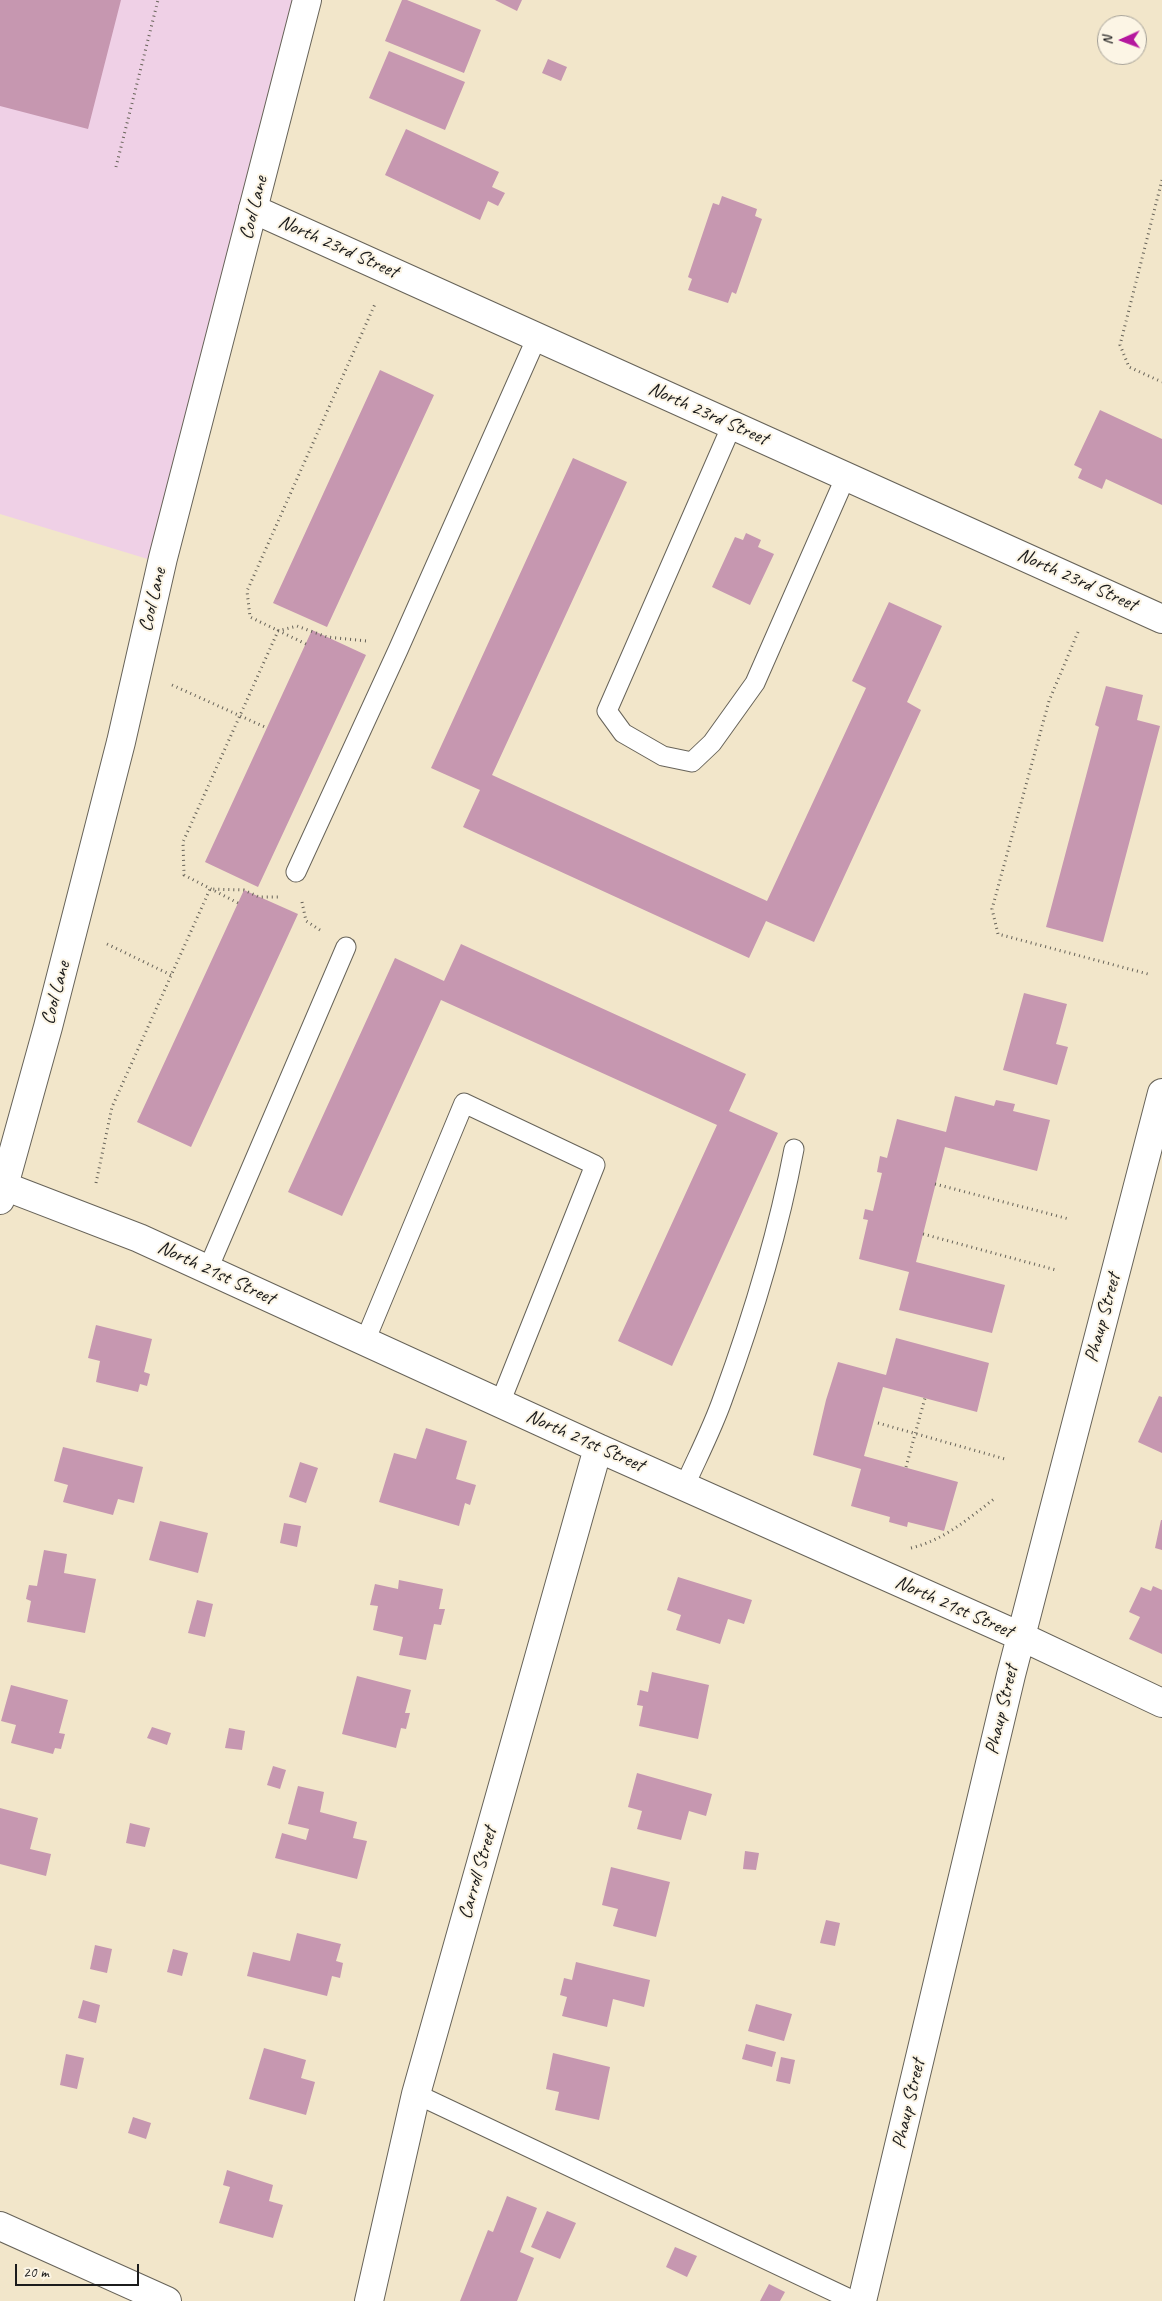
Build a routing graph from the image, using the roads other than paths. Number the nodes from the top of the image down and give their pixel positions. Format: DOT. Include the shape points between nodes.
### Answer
graph roads {
  1 [pos="307,0"];
  2 [pos="253,209"];
  3 [pos="537,337"];
  4 [pos="732,425"];
  5 [pos="846,476"];
  6 [pos="1162,619"];
  7 [pos="296,872"];
  8 [pos="346,947"];
  9 [pos="1162,1093"];
  10 [pos="794,1149"];
  11 [pos="2,1193"];
  12 [pos="208,1269"];
  13 [pos="365,1341"];
  14 [pos="500,1403"];
  15 [pos="598,1448"];
  16 [pos="685,1485"];
  17 [pos="1020,1636"];
  18 [pos="1162,1703"];
  19 [pos="416,2094"];
  20 [pos="0,2226"];
  21 [pos="167,2301"];
  22 [pos="369,2301"];
  23 [pos="854,2301"];
  24 [pos="862,2301"];
  1 -- 2 [label="street, Cool Lane"];
  2 -- 3 [label="street, North 23rd Street"];
  2 -- 11 [label="street, Cool Lane" via="163,558 118,751"];
  3 -- 4 [label="street, North 23rd Street"];
  3 -- 7 [label="lane"];
  4 -- 5 [label="street, North 23rd Street"];
  4 -- 5 [label="lane" via="607,711 623,732 662,756 692,762 712,742 755,682"];
  5 -- 6 [label="street, North 23rd Street"];
  8 -- 12 [label="lane"];
  9 -- 17 [label="street, Phaup Street"];
  10 -- 16 [label="lane" via="760,1291 723,1400"];
  11 -- 12 [label="street, North 21st Street" via="139,1238"];
  12 -- 13 [label="street, North 21st Street"];
  13 -- 14 [label="street, North 21st Street"];
  13 -- 14 [label="lane" via="464,1103 595,1165"];
  14 -- 15 [label="street, North 21st Street"];
  15 -- 16 [label="street, North 21st Street"];
  15 -- 19 [label="street, Carroll Street"];
  16 -- 17 [label="street, North 21st Street"];
  17 -- 18 [label="street, North 21st Street"];
  17 -- 24 [label="street, Phaup Street"];
  19 -- 22 [label="street, Carroll Street"];
  19 -- 23 [label="lane"];
  20 -- 21 [label="street"];
}
